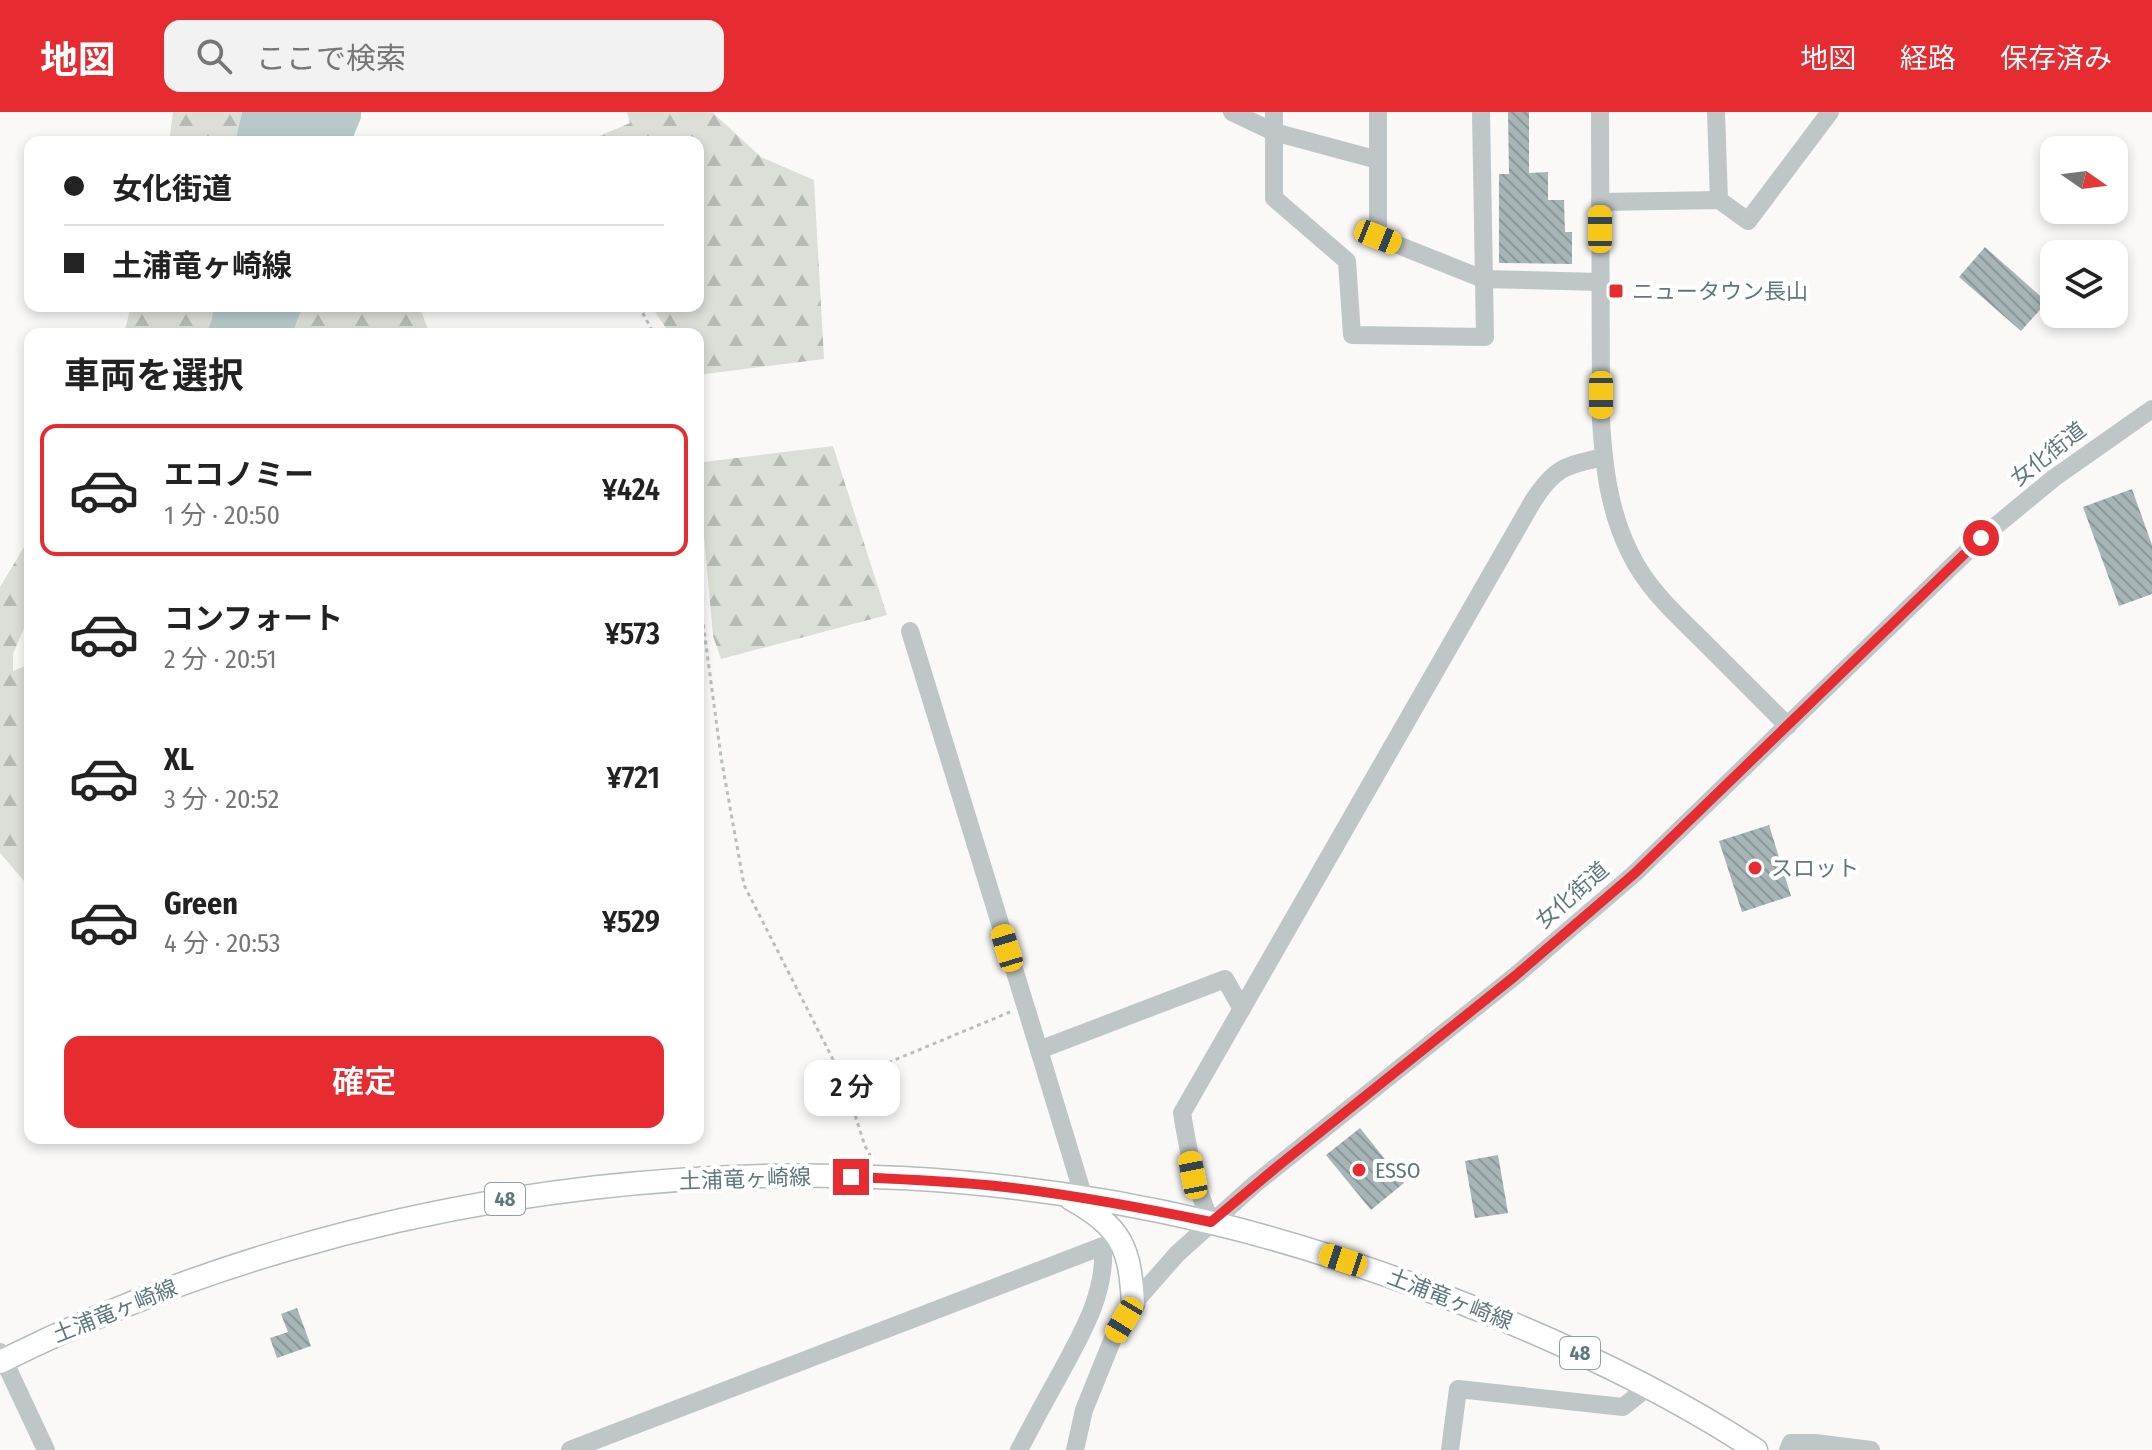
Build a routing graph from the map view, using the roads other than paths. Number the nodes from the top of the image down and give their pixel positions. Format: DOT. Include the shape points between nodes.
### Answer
graph roads {
  1 [pos="1232,112"];
  2 [pos="1274,112"];
  3 [pos="1378,112"];
  4 [pos="1481,112"];
  5 [pos="1600,112"];
  6 [pos="1716,112"];
  7 [pos="1830,112"];
  8 [pos="1274,132"];
  9 [pos="1378,160"];
  10 [pos="1719,200"];
  11 [pos="1600,202"];
  12 [pos="1483,279"];
  13 [pos="1600,282"];
  14 [pos="2152,409"];
  15 [pos="1603,457"];
  16 [pos="910,631"];
  17 [pos="1788,726"];
  18 [pos="1242,1009"];
  19 [pos="1039,1050"];
  20 [pos="1074,1196"];
  21 [pos="1211,1222"];
  22 [pos="1133,1304"];
  23 [pos="1088,1323"];
  24 [pos="1114,1336"];
  25 [pos="1,1358"];
  26 [pos="1648,1387"];
  27 [pos="46,1450"];
  28 [pos="570,1450"];
  29 [pos="1019,1450"];
  30 [pos="1075,1450"];
  31 [pos="1450,1450"];
  32 [pos="1756,1450"];
  33 [pos="1788,1450"];
  34 [pos="1871,1450"];
  1 -- 8 [label="street"];
  2 -- 8 [label="street"];
  3 -- 9 [label="street"];
  4 -- 12 [label="street"];
  5 -- 11 [label="street"];
  6 -- 10 [label="street"];
  7 -- 10 [label="street" via="1748,221"];
  8 -- 9 [label="street"];
  8 -- 12 [label="street" via="1274,198 1347,261 1352,335 1485,337"];
  9 -- 12 [label="street" via="1378,237"];
  10 -- 11 [label="street"];
  11 -- 13 [label="street"];
  12 -- 13 [label="street"];
  13 -- 15 [label="street"];
  14 -- 17 [label="street, 女化街道" via="1981,538"];
  15 -- 17 [label="street" via="1612,506 1645,579"];
  15 -- 18 [label="street" via="1569,465 1544,484"];
  16 -- 19 [label="street"];
  17 -- 21 [label="street, 女化街道" via="1587,915"];
  18 -- 19 [label="street" via="1225,979"];
  18 -- 21 [label="street" via="1182,1113 1193,1175"];
  19 -- 20 [label="street"];
  20 -- 21 [label="main road, 土浦竜ヶ崎線 / 48"];
  20 -- 22 [label="main road" via="1118,1237 1132,1274"];
  20 -- 25 [label="main road, 土浦竜ヶ崎線 / 48" via="819,1176 687,1179 492,1201 197,1278"];
  21 -- 22 [label="street, 女化街道"];
  21 -- 26 [label="main road, 土浦竜ヶ崎線 / 48" via="1320,1252 1446,1297"];
  22 -- 24 [label="street, 女化街道"];
  23 -- 24 [label="street"];
  23 -- 28 [label="street" via="1104,1265 1103,1246"];
  23 -- 29 [label="street"];
  24 -- 30 [label="street, 女化街道" via="1084,1410"];
  25 -- 27 [label="street"];
  26 -- 31 [label="street" via="1623,1407 1458,1389"];
  26 -- 32 [label="main road, 土浦竜ヶ崎線 / 48"];
  33 -- 34 [label="street" via="1791,1443"];
}
